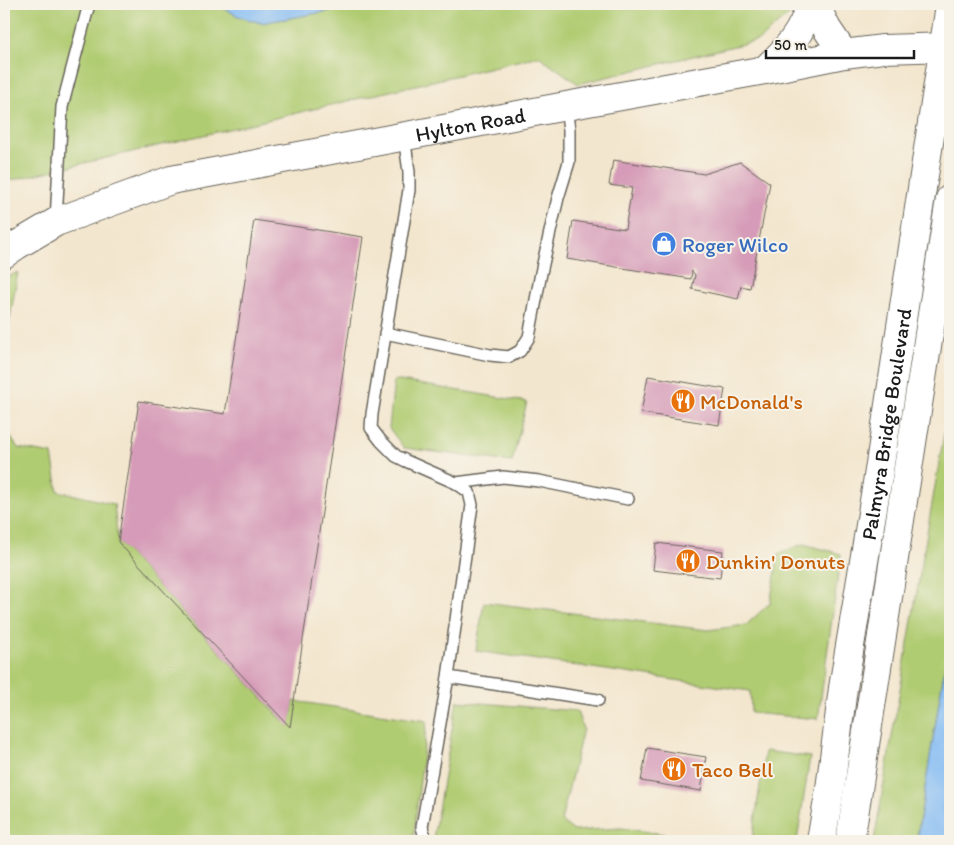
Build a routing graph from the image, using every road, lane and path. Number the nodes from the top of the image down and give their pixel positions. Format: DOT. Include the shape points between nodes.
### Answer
graph roads {
  1 [pos="89,4"];
  2 [pos="811,4"];
  3 [pos="815,4"];
  4 [pos="950,5"];
  5 [pos="947,47"];
  6 [pos="844,54"];
  7 [pos="765,70"];
  8 [pos="566,106"];
  9 [pos="404,136"];
  10 [pos="950,199"];
  11 [pos="56,222"];
  12 [pos="5,250"];
  13 [pos="950,321"];
  14 [pos="385,333"];
  15 [pos="918,405"];
  16 [pos="456,483"];
  17 [pos="628,499"];
  18 [pos="448,677"];
  19 [pos="598,700"];
  20 [pos="426,841"];
  21 [pos="821,841"];
  22 [pos="850,841"];
  1 -- 11 [label="lane" via="62,106"];
  2 -- 7 [label="main road" via="794,40"];
  3 -- 6 [label="main road"];
  4 -- 5 [label="main road, Palmyra Bridge Boulevard"];
  5 -- 6 [label="main road, Hylton Road"];
  5 -- 21 [label="main road, Palmyra Bridge Boulevard"];
  6 -- 7 [label="main road, Hylton Road"];
  7 -- 8 [label="main road, Hylton Road"];
  8 -- 9 [label="main road, Hylton Road"];
  8 -- 14 [label="lane" via="569,162 550,232 529,337 520,351 509,358"];
  9 -- 11 [label="main road, Hylton Road" via="171,180"];
  9 -- 14 [label="lane" via="410,190"];
  10 -- 15 [label="main road, Palmyra Bridge Boulevard"];
  11 -- 12 [label="main road, Hylton Road"];
  13 -- 15 [label="main road"];
  14 -- 16 [label="lane" via="371,428 396,456"];
  15 -- 22 [label="main road, Palmyra Bridge Boulevard"];
  16 -- 17 [label="lane" via="503,477"];
  16 -- 18 [label="lane" via="469,492 472,505"];
  18 -- 19 [label="lane"];
  18 -- 20 [label="lane" via="422,827"];
}
